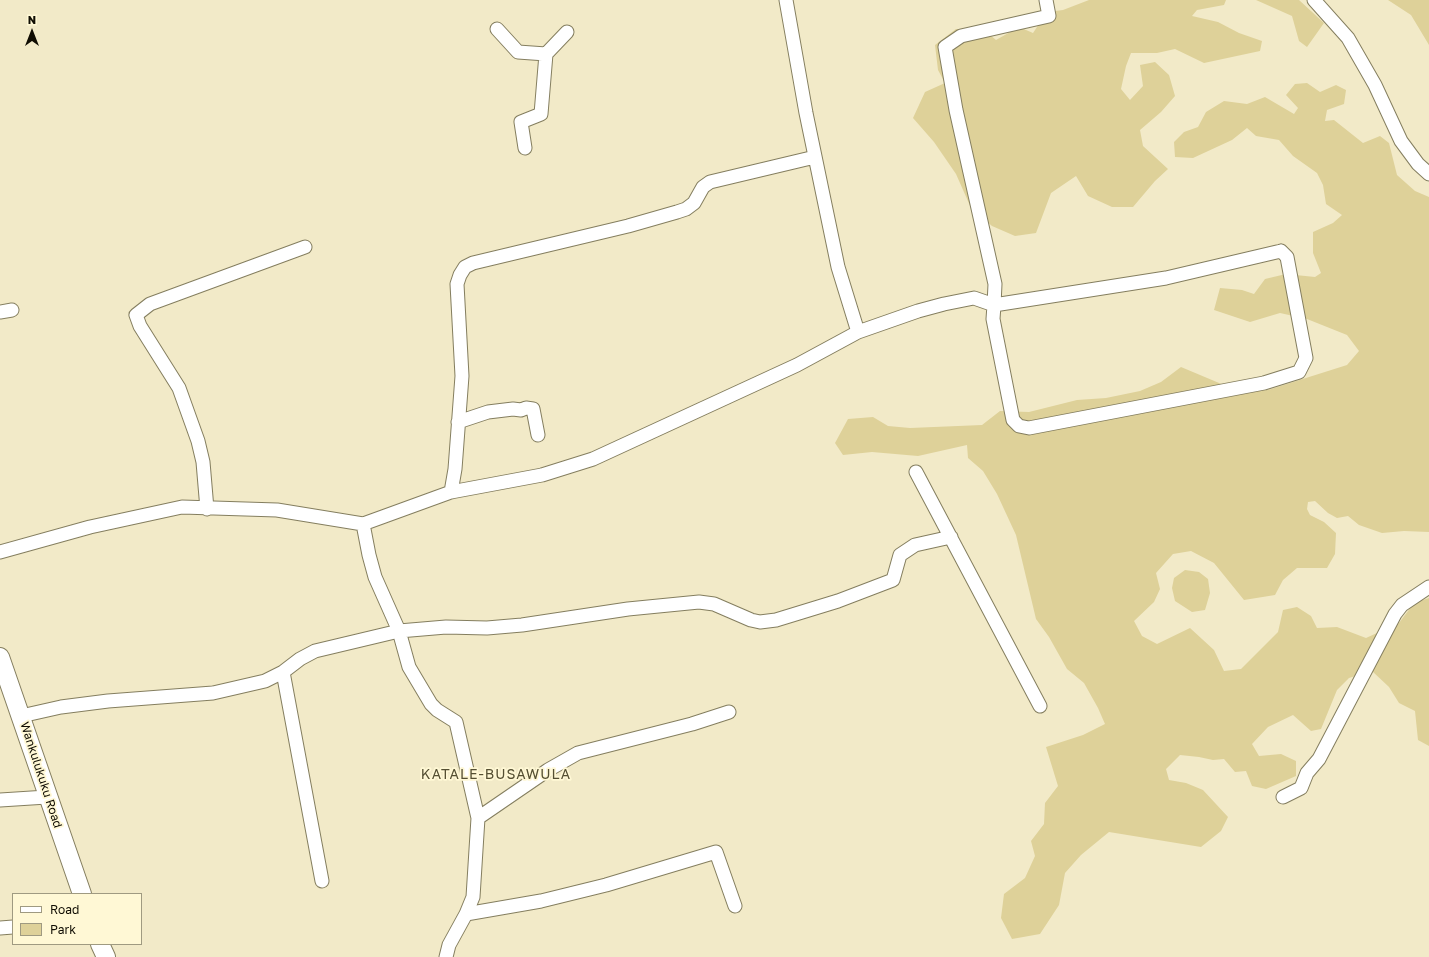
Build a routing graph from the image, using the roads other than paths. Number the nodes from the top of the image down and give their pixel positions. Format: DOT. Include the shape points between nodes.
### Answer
graph roads {
  1 [pos="786,0"];
  2 [pos="1046,0"];
  3 [pos="1314,0"];
  4 [pos="497,29"];
  5 [pos="567,32"];
  6 [pos="546,54"];
  7 [pos="525,148"];
  8 [pos="815,156"];
  9 [pos="1429,174"];
  10 [pos="305,247"];
  11 [pos="994,305"];
  12 [pos="858,332"];
  13 [pos="458,422"];
  14 [pos="538,435"];
  15 [pos="916,472"];
  16 [pos="451,492"];
  17 [pos="207,509"];
  18 [pos="363,524"];
  19 [pos="951,537"];
  20 [pos="0,552"];
  21 [pos="1429,587"];
  22 [pos="399,631"];
  23 [pos="0,657"];
  24 [pos="283,672"];
  25 [pos="1040,706"];
  26 [pos="729,712"];
  27 [pos="21,716"];
  28 [pos="47,797"];
  29 [pos="1283,797"];
  30 [pos="0,800"];
  31 [pos="478,818"];
  32 [pos="322,881"];
  33 [pos="82,893"];
  34 [pos="735,906"];
  35 [pos="466,914"];
  36 [pos="12,927"];
  37 [pos="0,928"];
  38 [pos="100,945"];
  39 [pos="106,957"];
  40 [pos="446,957"];
  1 -- 8 [label="street"];
  2 -- 11 [label="street" via="1049,16 961,36 945,47 956,110 995,284"];
  3 -- 9 [label="street" via="1348,38 1375,85 1401,141"];
  4 -- 6 [label="street" via="518,52"];
  5 -- 6 [label="street"];
  6 -- 7 [label="street" via="541,114 521,122"];
  8 -- 12 [label="street" via="838,267"];
  8 -- 13 [label="street" via="710,182 703,187 694,203 677,212 472,263 465,267 457,284 462,376"];
  10 -- 17 [label="street" via="150,304 136,316 181,395 198,441 203,462"];
  11 -- 11 [label="street" via="993,320 1013,420 1019,426 1029,428 1264,383 1300,372 1306,358 1286,256 1281,251 1166,278"];
  11 -- 12 [label="street" via="974,298 918,311"];
  12 -- 16 [label="street" via="797,365 593,459 542,475"];
  13 -- 14 [label="street" via="488,412 533,409"];
  13 -- 16 [label="street"];
  15 -- 19 [label="street"];
  16 -- 18 [label="street"];
  17 -- 18 [label="street" via="277,510"];
  17 -- 20 [label="street" via="182,507 90,527"];
  18 -- 22 [label="street" via="375,577"];
  19 -- 22 [label="street" via="915,545 900,555 893,580 838,601 768,622 751,620 714,604 698,602 628,609 522,625"];
  19 -- 25 [label="street"];
  21 -- 29 [label="street" via="1402,605 1395,614 1319,759 1307,773 1301,788"];
  22 -- 24 [label="street" via="315,652 300,659"];
  22 -- 31 [label="street" via="409,667 427,698 437,710 456,722"];
  23 -- 27 [label="main road, Wankulukuku Road"];
  24 -- 27 [label="street" via="265,682 213,693 108,701 61,707"];
  24 -- 32 [label="street"];
  26 -- 31 [label="street" via="692,724 578,752"];
  27 -- 28 [label="main road, Wankulukuku Road"];
  28 -- 30 [label="street"];
  28 -- 33 [label="main road, Wankulukuku Road"];
  31 -- 35 [label="street" via="472,897"];
  34 -- 35 [label="street" via="716,852 606,886"];
  35 -- 40 [label="street" via="449,945"];
  36 -- 37 [label="street"];
  38 -- 39 [label="main road"];
}
